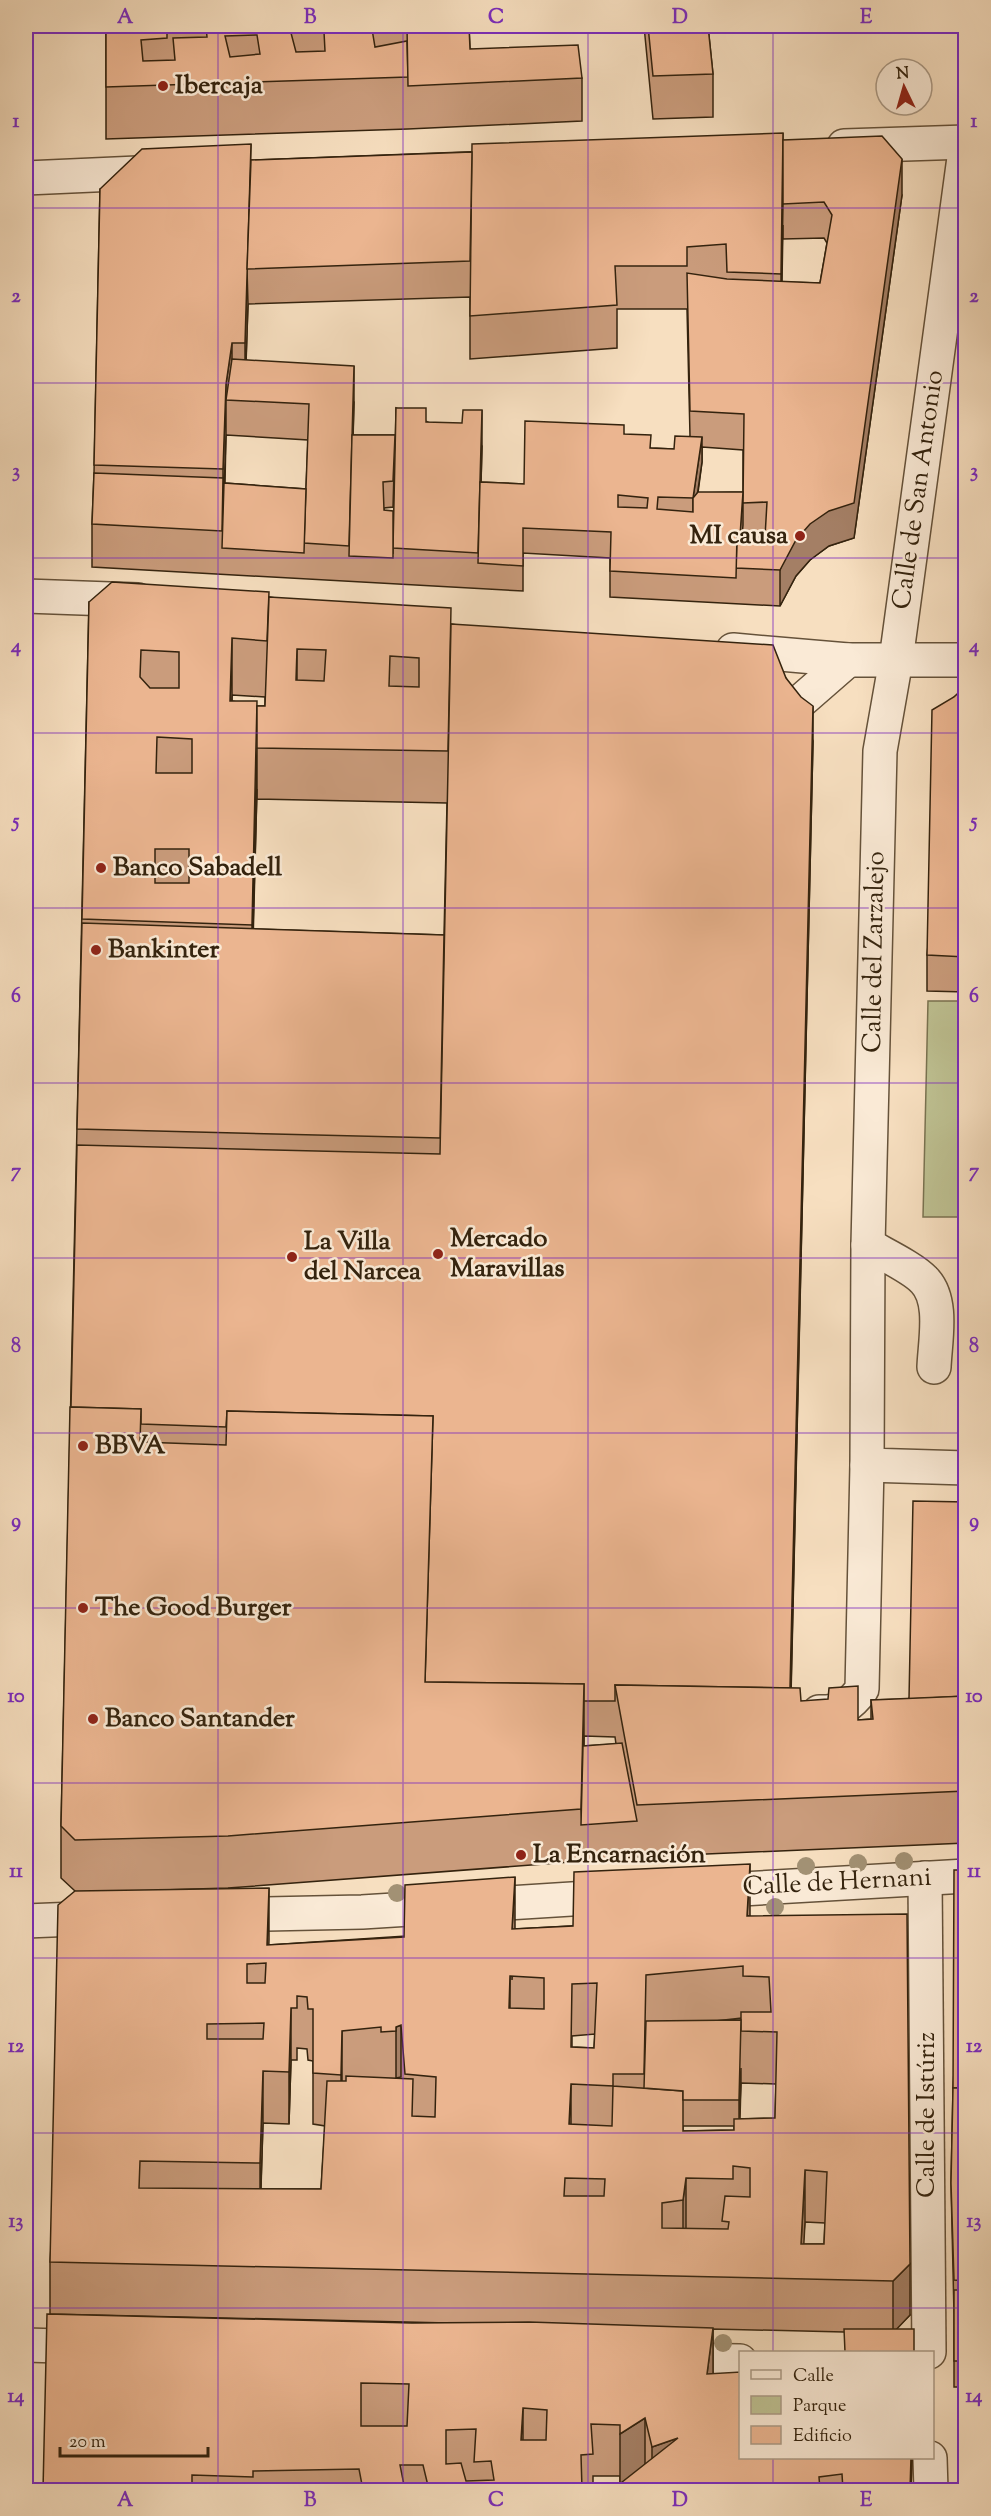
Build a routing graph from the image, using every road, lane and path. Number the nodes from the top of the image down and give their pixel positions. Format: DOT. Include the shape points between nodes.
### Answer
graph roads {
  1 [pos="966,142"];
  2 [pos="811,147"];
  3 [pos="193,171"];
  4 [pos="26,178"];
  5 [pos="26,596"];
  6 [pos="165,603"];
  7 [pos="702,648"];
  8 [pos="848,660"];
  9 [pos="896,660"];
  10 [pos="966,660"];
  11 [pos="786,714"];
  12 [pos="868,1245"];
  13 [pos="934,1367"];
  14 [pos="867,1465"];
  15 [pos="966,1468"];
  16 [pos="790,1712"];
  17 [pos="966,1876"];
  18 [pos="926,1878"];
  19 [pos="679,1893"];
  20 [pos="644,1895"];
  21 [pos="198,1916"];
  22 [pos="128,1917"];
  23 [pos="26,1921"];
  24 [pos="26,2345"];
  25 [pos="119,2347"];
  26 [pos="930,2351"];
  27 [pos="645,2359"];
  28 [pos="739,2361"];
  29 [pos="930,2459"];
  30 [pos="931,2490"];
  1 -- 2 [label="street"];
  1 -- 9 [label="street, Calle de San Antonio"];
  3 -- 4 [label="street"];
  5 -- 6 [label="street"];
  7 -- 8 [label="street"];
  8 -- 9 [label="street"];
  8 -- 11 [label="street"];
  9 -- 10 [label="street"];
  9 -- 12 [label="street, Calle del Zarzalejo" via="880,751"];
  12 -- 13 [label="street" via="924,1279 932,1292 936,1307"];
  12 -- 14 [label="street, Calle del Zarzalejo"];
  14 -- 15 [label="street"];
  14 -- 16 [label="street, Calle del Zarzalejo" via="862,1689 852,1703 831,1713"];
  17 -- 18 [label="street, Calle de Hernani"];
  18 -- 19 [label="street, Calle de Hernani"];
  18 -- 26 [label="street, Calle de Istúriz"];
  20 -- 21 [label="street" via="362,1912"];
  22 -- 23 [label="street"];
  24 -- 25 [label="street"];
  27 -- 28 [label="street"];
  29 -- 30 [label="street"];
}
